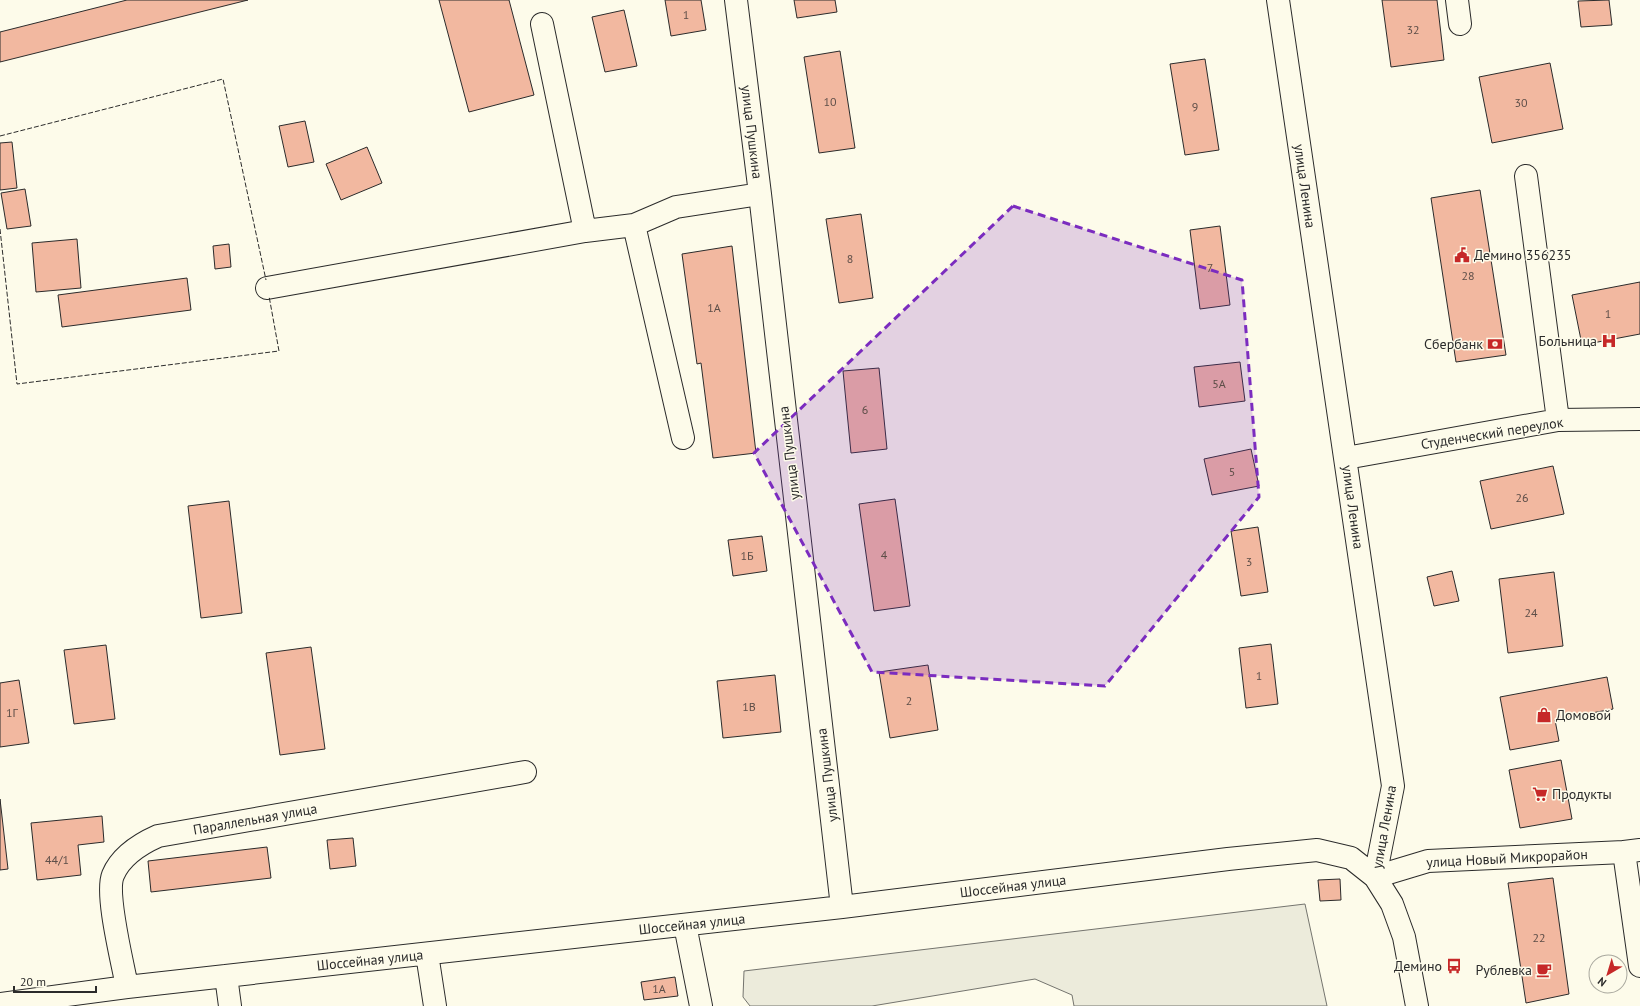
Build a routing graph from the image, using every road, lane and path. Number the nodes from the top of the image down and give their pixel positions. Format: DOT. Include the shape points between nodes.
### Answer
graph roads {
  1 [pos="736,0"];
  2 [pos="1278,0"];
  3 [pos="1457,0"];
  4 [pos="542,24"];
  5 [pos="1460,24"];
  6 [pos="1526,176"];
  7 [pos="760,194"];
  8 [pos="634,225"];
  9 [pos="585,231"];
  10 [pos="268,288"];
  11 [pos="1640,419"];
  12 [pos="1558,420"];
  13 [pos="683,438"];
  14 [pos="1346,458"];
  15 [pos="525,772"];
  16 [pos="1632,851"];
  17 [pos="1376,877"];
  18 [pos="842,907"];
  19 [pos="685,925"];
  20 [pos="427,954"];
  21 [pos="1640,966"];
  22 [pos="226,976"];
  23 [pos="127,987"];
  24 [pos="0,1004"];
  25 [pos="230,1006"];
  26 [pos="434,1006"];
  27 [pos="701,1006"];
  28 [pos="1417,1006"];
  1 -- 7 [label="street, улица Пушкина"];
  2 -- 14 [label="street, улица Ленина"];
  3 -- 5 [label="street"];
  4 -- 9 [label="street"];
  6 -- 12 [label="street"];
  7 -- 8 [label="street" via="676,207"];
  7 -- 18 [label="street, улица Пушкина"];
  8 -- 9 [label="street"];
  8 -- 13 [label="street"];
  9 -- 10 [label="street"];
  11 -- 12 [label="street, Студенческий переулок"];
  12 -- 14 [label="street, Студенческий переулок"];
  14 -- 17 [label="street, улица Ленина" via="1393,786"];
  15 -- 23 [label="street, Параллельная улица" via="158,836 140,844 125,858 113,876 110,895"];
  16 -- 17 [label="street, улица Новый Микрорайон" via="1428,861"];
  16 -- 21 [label="street"];
  17 -- 18 [label="street, Шоссейная улица" via="1351,858 1317,850"];
  17 -- 28 [label="street, улица Ленина" via="1392,904 1404,936"];
  18 -- 19 [label="street, Шоссейная улица"];
  19 -- 20 [label="street, Шоссейная улица"];
  19 -- 27 [label="street"];
  20 -- 22 [label="street, Шоссейная улица"];
  20 -- 26 [label="street"];
  22 -- 23 [label="street, Шоссейная улица"];
  22 -- 25 [label="street"];
  23 -- 24 [label="street, Шоссейная улица"];
}
